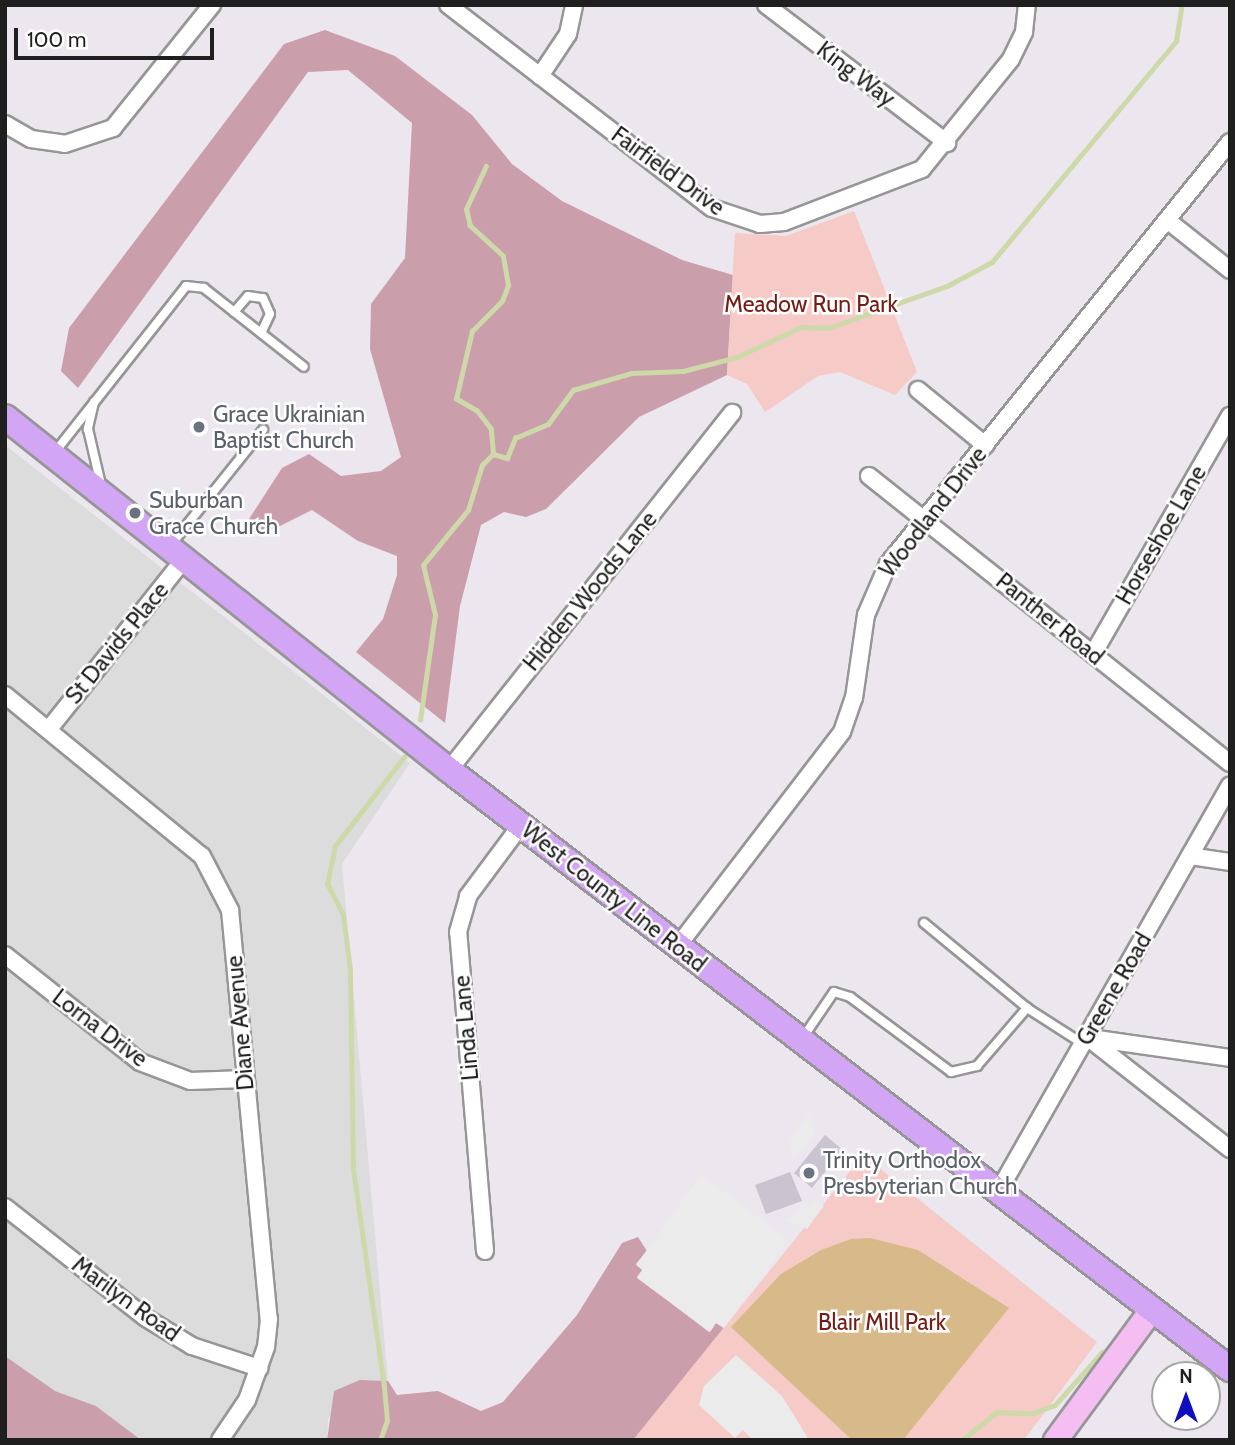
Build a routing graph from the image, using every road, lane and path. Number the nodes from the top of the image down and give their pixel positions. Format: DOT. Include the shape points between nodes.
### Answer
graph roads {
  1 [pos="212,5"];
  2 [pos="448,5"];
  3 [pos="575,5"];
  4 [pos="766,5"];
  5 [pos="1027,5"];
  6 [pos="540,76"];
  7 [pos="5,124"];
  8 [pos="1230,142"];
  9 [pos="947,143"];
  10 [pos="1167,220"];
  11 [pos="1230,271"];
  12 [pos="234,312"];
  13 [pos="261,333"];
  14 [pos="304,368"];
  15 [pos="918,390"];
  16 [pos="95,399"];
  17 [pos="732,413"];
  18 [pos="1230,416"];
  19 [pos="5,417"];
  20 [pos="263,430"];
  21 [pos="985,445"];
  22 [pos="53,454"];
  23 [pos="869,477"];
  24 [pos="104,494"];
  25 [pos="925,519"];
  26 [pos="178,551"];
  27 [pos="1093,654"];
  28 [pos="5,695"];
  29 [pos="49,729"];
  30 [pos="1230,762"];
  31 [pos="449,770"];
  32 [pos="1230,786"];
  33 [pos="521,825"];
  34 [pos="1190,856"];
  35 [pos="1230,862"];
  36 [pos="923,923"];
  37 [pos="677,947"];
  38 [pos="5,955"];
  39 [pos="1027,1008"];
  40 [pos="1085,1040"];
  41 [pos="800,1041"];
  42 [pos="1230,1058"];
  43 [pos="245,1079"];
  44 [pos="1230,1149"];
  45 [pos="998,1192"];
  46 [pos="5,1207"];
  47 [pos="485,1251"];
  48 [pos="1151,1310"];
  49 [pos="259,1368"];
  50 [pos="1230,1369"];
  51 [pos="220,1440"];
  52 [pos="1055,1440"];
  1 -- 7 [label="street" via="113,128 65,144 31,139"];
  2 -- 6 [label="street, Fairfield Drive"];
  3 -- 6 [label="street" via="568,34"];
  4 -- 9 [label="street, King Way"];
  5 -- 9 [label="street, Fairfield Drive" via="1018,48"];
  6 -- 9 [label="street, Fairfield Drive" via="712,208 739,221 784,222 893,184 922,169"];
  8 -- 10 [label="street, Woodland Drive"];
  10 -- 11 [label="street"];
  10 -- 21 [label="street, Woodland Drive"];
  12 -- 13 [label="lane"];
  12 -- 13 [label="lane" via="248,296 263,298 270,314"];
  12 -- 16 [label="lane" via="204,288 180,288"];
  13 -- 14 [label="lane"];
  15 -- 21 [label="street"];
  16 -- 22 [label="lane"];
  16 -- 24 [label="lane" via="88,429"];
  17 -- 31 [label="street, Hidden Woods Lane"];
  18 -- 27 [label="street, Horseshoe Lane"];
  19 -- 22 [label="main road, West County Line Road"];
  20 -- 26 [label="lane"];
  21 -- 25 [label="street, Woodland Drive"];
  22 -- 24 [label="main road, West County Line Road"];
  23 -- 25 [label="street, Panther Road"];
  24 -- 26 [label="main road, West County Line Road"];
  25 -- 27 [label="street, Panther Road"];
  25 -- 37 [label="street, Woodland Drive" via="888,564 871,597 855,698 842,732"];
  26 -- 29 [label="street, St Davids Place"];
  26 -- 31 [label="main road, West County Line Road"];
  27 -- 30 [label="street, Panther Road"];
  28 -- 29 [label="street, Diane Avenue"];
  29 -- 43 [label="street, Diane Avenue" via="188,842 213,870 230,910"];
  31 -- 33 [label="main road, West County Line Road"];
  32 -- 34 [label="street, Greene Road"];
  33 -- 37 [label="main road, West County Line Road"];
  33 -- 47 [label="street, Linda Lane" via="468,896 458,932"];
  34 -- 35 [label="street"];
  34 -- 40 [label="street, Greene Road"];
  36 -- 39 [label="lane"];
  37 -- 41 [label="main road, West County Line Road"];
  38 -- 43 [label="street, Lorna Drive" via="140,1062 190,1081"];
  39 -- 40 [label="lane"];
  39 -- 41 [label="lane" via="993,1052 965,1073 951,1072 850,997 834,992"];
  40 -- 42 [label="street"];
  40 -- 44 [label="street"];
  40 -- 45 [label="street, Greene Road"];
  41 -- 45 [label="main road, West County Line Road"];
  43 -- 49 [label="street, Diane Avenue" via="269,1320"];
  45 -- 48 [label="main road, West County Line Road"];
  46 -- 49 [label="street, Marilyn Road" via="146,1318 192,1346"];
  48 -- 50 [label="main road, West County Line Road"];
  48 -- 52 [label="main road"];
  49 -- 51 [label="street, Diane Avenue"];
}
